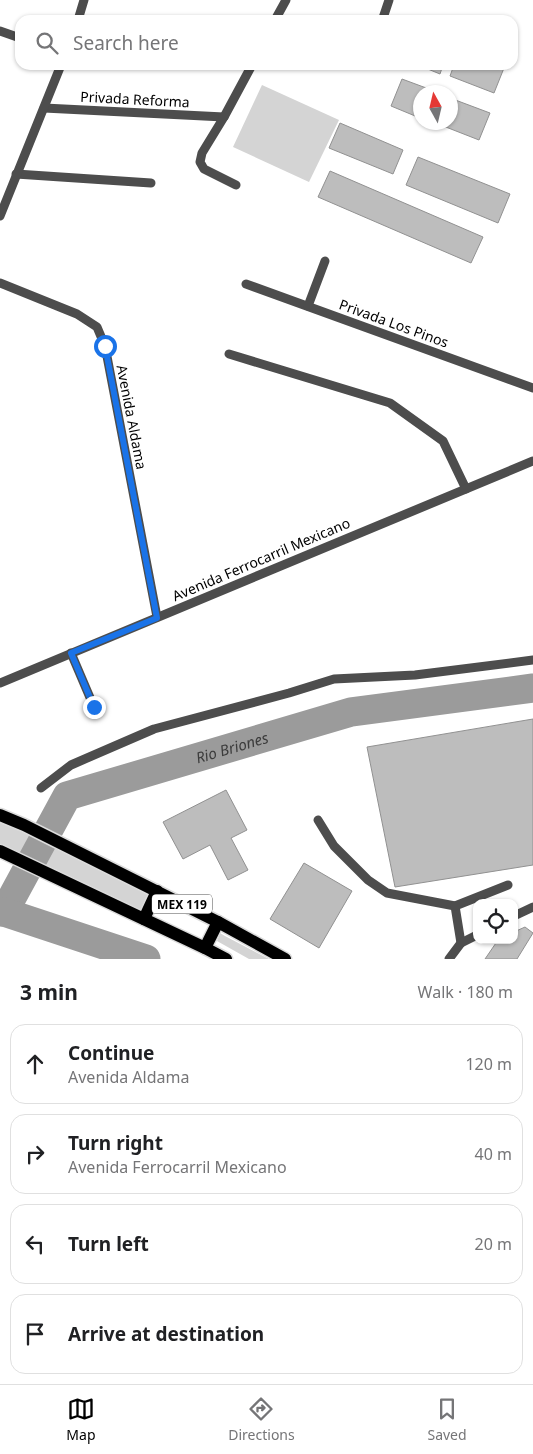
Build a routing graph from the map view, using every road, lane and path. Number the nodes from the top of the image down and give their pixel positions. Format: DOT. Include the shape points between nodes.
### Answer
graph roads {
  1 [pos="84,0"];
  2 [pos="286,0"];
  3 [pos="389,0"];
  4 [pos="80,15"];
  5 [pos="278,15"];
  6 [pos="384,15"];
  7 [pos="0,31"];
  8 [pos="15,36"];
  9 [pos="59,70"];
  10 [pos="249,70"];
  11 [pos="44,108"];
  12 [pos="224,118"];
  13 [pos="16,174"];
  14 [pos="151,183"];
  15 [pos="236,185"];
  16 [pos="0,216"];
  17 [pos="325,260"];
  18 [pos="0,283"];
  19 [pos="246,284"];
  20 [pos="308,306"];
  21 [pos="229,354"];
  22 [pos="533,388"];
  23 [pos="533,461"];
  24 [pos="466,489"];
  25 [pos="157,618"];
  26 [pos="71,653"];
  27 [pos="533,660"];
  28 [pos="0,682"];
  29 [pos="94,707"];
  30 [pos="41,788"];
  31 [pos="1,815"];
  32 [pos="318,820"];
  33 [pos="0,851"];
  34 [pos="508,885"];
  35 [pos="157,891"];
  36 [pos="456,906"];
  37 [pos="533,907"];
  38 [pos="518,914"];
  39 [pos="144,919"];
  40 [pos="218,922"];
  41 [pos="473,937"];
  42 [pos="461,943"];
  43 [pos="205,948"];
  44 [pos="226,959"];
  45 [pos="285,959"];
  46 [pos="449,959"];
  1 -- 4 [label="street"];
  2 -- 5 [label="street"];
  3 -- 6 [label="street"];
  7 -- 8 [label="street"];
  9 -- 11 [label="street"];
  10 -- 12 [label="street"];
  11 -- 12 [label="street, Privada Reforma"];
  11 -- 13 [label="street"];
  12 -- 15 [label="street" via="200,162 204,170"];
  13 -- 14 [label="street"];
  13 -- 16 [label="street"];
  17 -- 20 [label="street"];
  18 -- 25 [label="street, Avenida Aldama" via="77,314 97,326 105,346"];
  19 -- 20 [label="street, Privada Los Pinos"];
  20 -- 22 [label="street, Privada Los Pinos"];
  21 -- 24 [label="street" via="390,404 443,441"];
  23 -- 24 [label="street, Avenida Ferrocarril Mexicano"];
  24 -- 25 [label="street, Avenida Ferrocarril Mexicano"];
  25 -- 26 [label="street, Avenida Ferrocarril Mexicano"];
  26 -- 28 [label="street, Avenida Ferrocarril Mexicano"];
  26 -- 29 [label="street"];
  27 -- 30 [label="street" via="415,675 334,679 154,729 71,765"];
  31 -- 35 [label="main road, MEX 119"];
  32 -- 36 [label="street" via="334,846 387,894"];
  33 -- 39 [label="main road, MEX 119"];
  34 -- 36 [label="street"];
  35 -- 39 [label="main road"];
  35 -- 40 [label="main road, MEX 119"];
  36 -- 42 [label="street"];
  37 -- 38 [label="street"];
  39 -- 43 [label="main road, MEX 119"];
  40 -- 43 [label="main road"];
  40 -- 45 [label="main road, MEX 119"];
  41 -- 42 [label="street"];
  42 -- 46 [label="street"];
  43 -- 44 [label="main road, MEX 119"];
}
